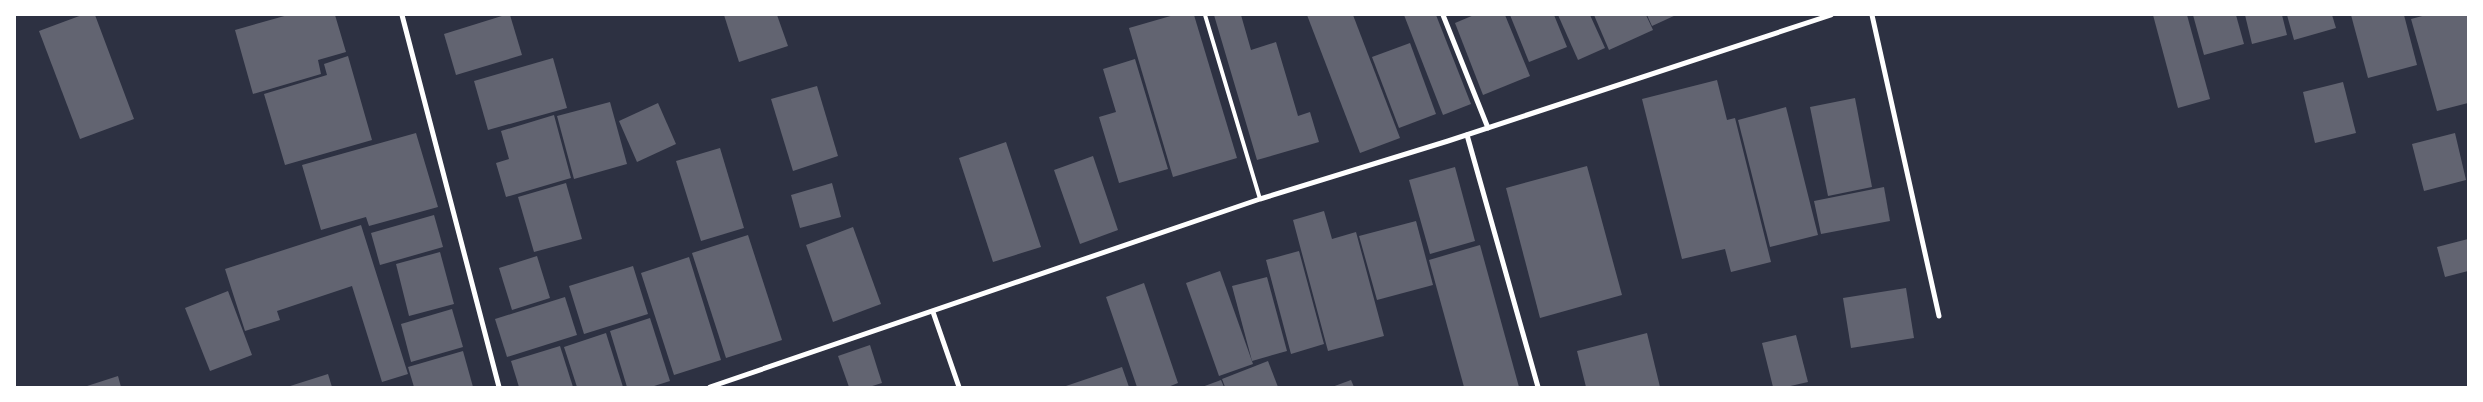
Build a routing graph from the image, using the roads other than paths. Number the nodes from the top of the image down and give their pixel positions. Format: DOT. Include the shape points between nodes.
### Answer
graph roads {
  1 [pos="402,15"];
  2 [pos="1206,15"];
  3 [pos="1443,15"];
  4 [pos="1831,15"];
  5 [pos="1872,15"];
  6 [pos="1488,128"];
  7 [pos="1467,135"];
  8 [pos="1260,199"];
  9 [pos="933,312"];
  10 [pos="1940,316"];
  11 [pos="499,387"];
  12 [pos="710,387"];
  13 [pos="959,387"];
  14 [pos="1538,387"];
  1 -- 11 [label="street"];
  2 -- 8 [label="lane"];
  3 -- 6 [label="street"];
  4 -- 6 [label="street"];
  5 -- 10 [label="street"];
  6 -- 7 [label="street"];
  7 -- 8 [label="street"];
  7 -- 14 [label="street"];
  8 -- 9 [label="street"];
  9 -- 12 [label="street"];
  9 -- 13 [label="street"];
}
